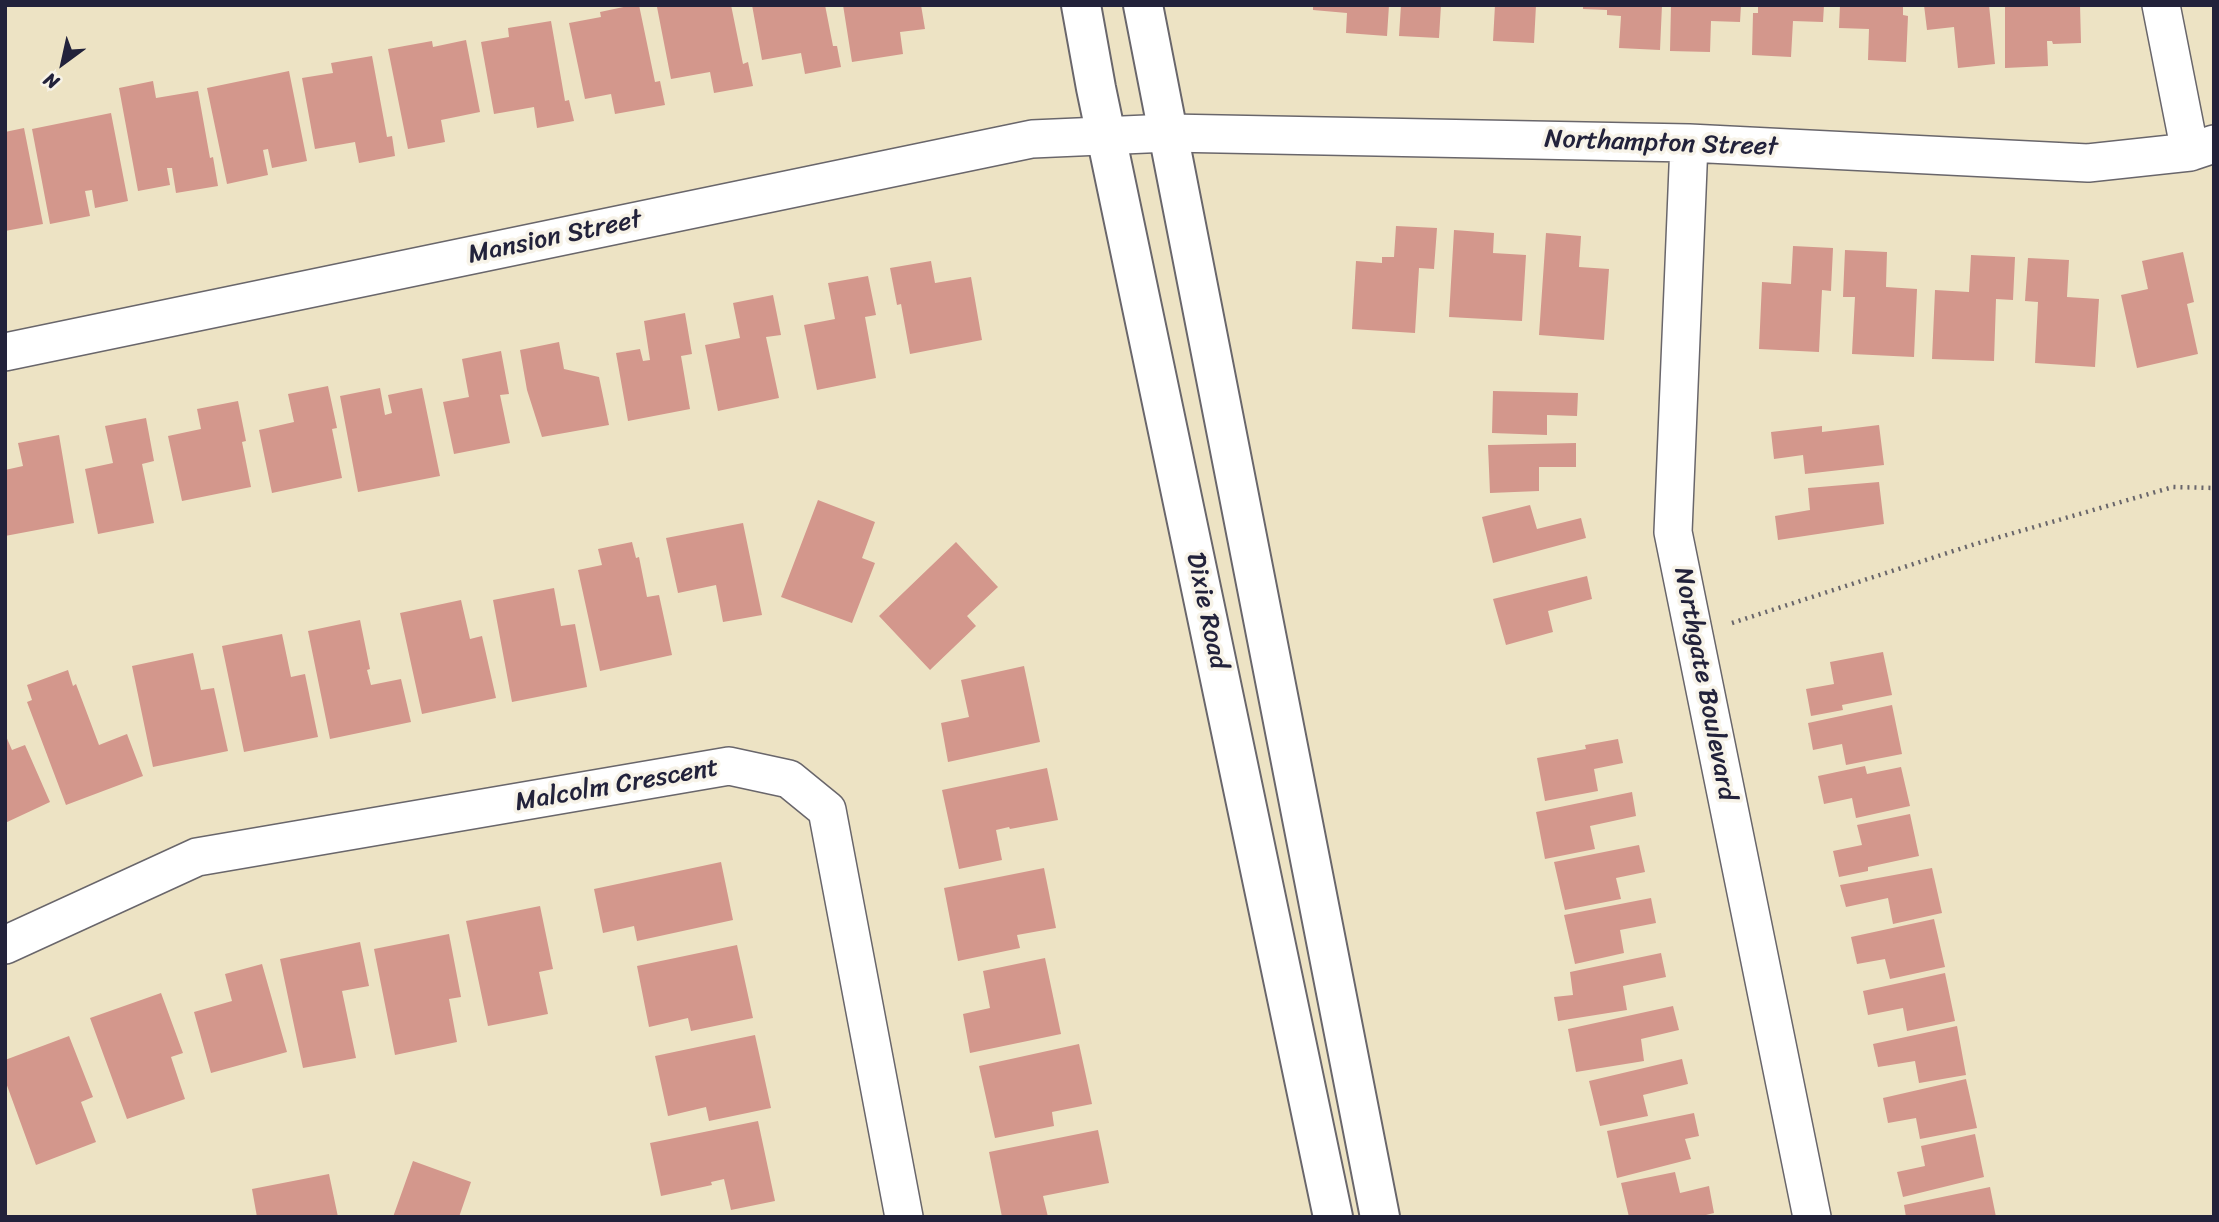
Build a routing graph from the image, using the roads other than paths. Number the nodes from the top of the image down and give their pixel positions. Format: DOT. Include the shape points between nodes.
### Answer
graph roads {
  1 [pos="1081,5"];
  2 [pos="1143,5"];
  3 [pos="2161,5"];
  4 [pos="1169,133"];
  5 [pos="1106,134"];
  6 [pos="1689,143"];
  7 [pos="2202,148"];
  8 [pos="5,352"];
  9 [pos="5,945"];
  10 [pos="904,1217"];
  11 [pos="1333,1217"];
  12 [pos="1380,1217"];
  13 [pos="1812,1217"];
  1 -- 5 [label="main road, Dixie Road"];
  2 -- 4 [label="main road, Dixie Road"];
  3 -- 7 [label="street"];
  4 -- 5 [label="street, Northampton Street"];
  4 -- 6 [label="street, Northampton Street"];
  4 -- 12 [label="main road, Dixie Road"];
  5 -- 8 [label="street, Mansion Street" via="1021,142"];
  5 -- 11 [label="main road, Dixie Road"];
  6 -- 7 [label="street, Northampton Street" via="2088,163"];
  6 -- 13 [label="street, Northgate Boulevard" via="1673,532"];
  9 -- 10 [label="street, Malcolm Crescent" via="197,857 729,766 789,779 827,810"];
}
